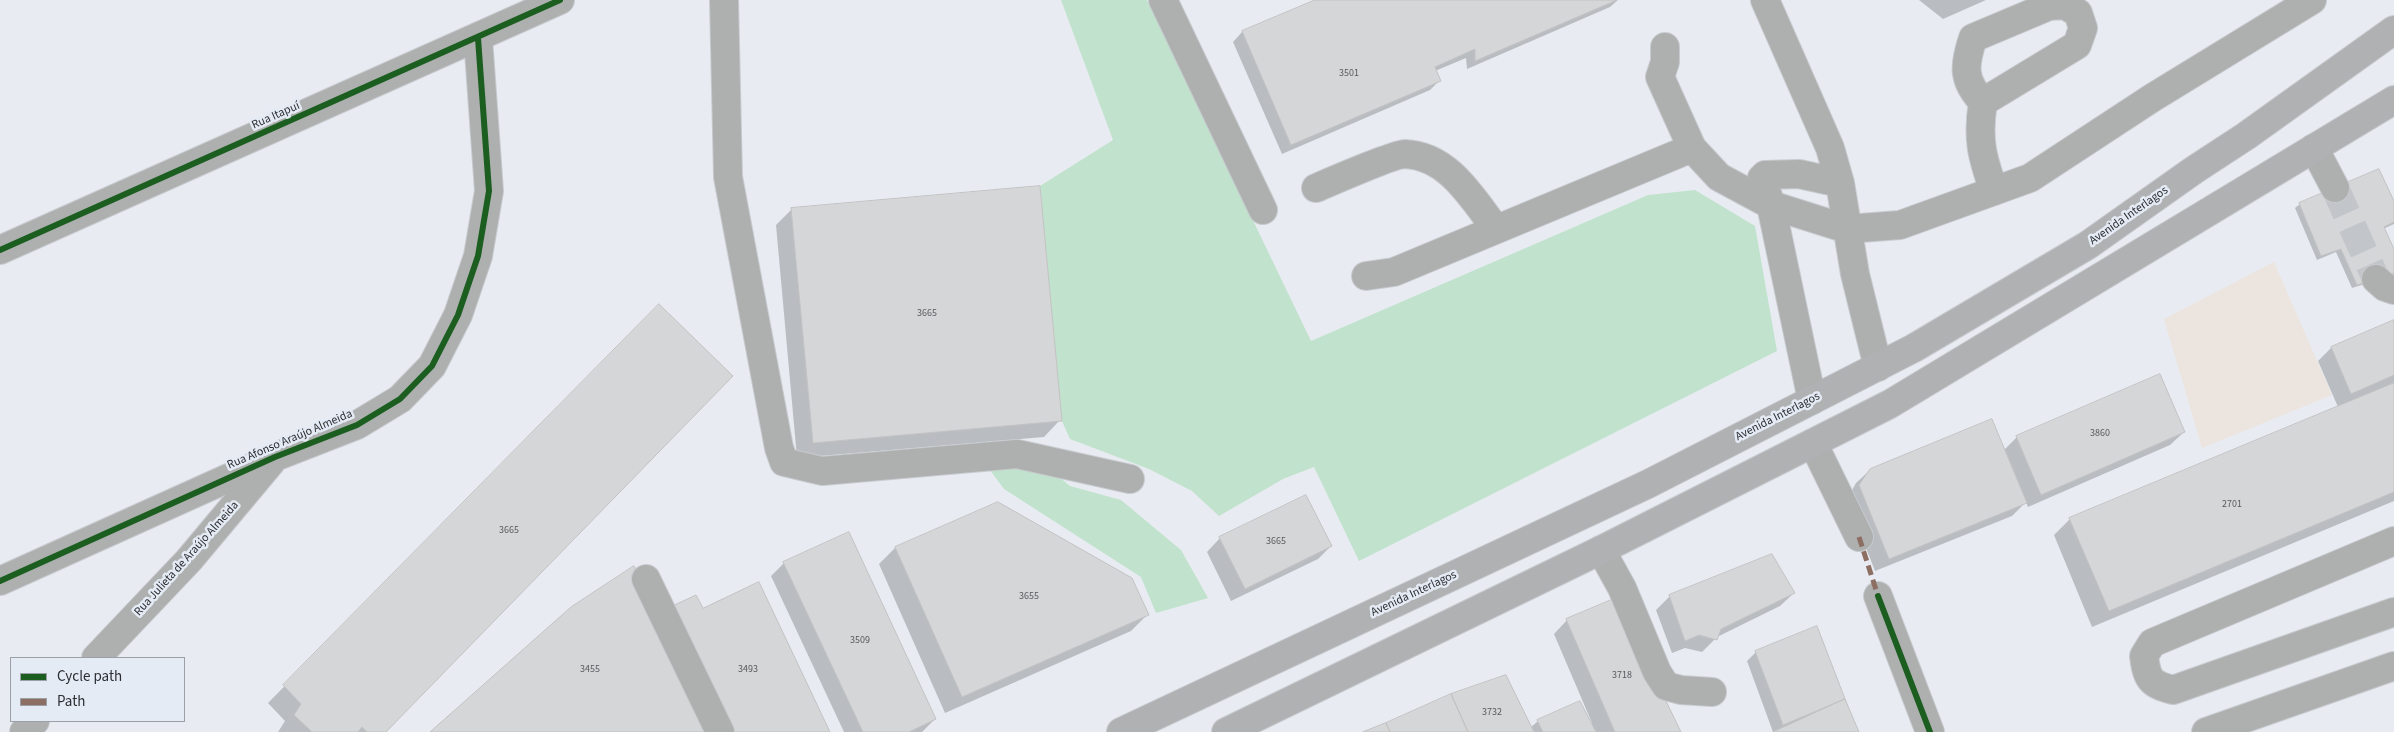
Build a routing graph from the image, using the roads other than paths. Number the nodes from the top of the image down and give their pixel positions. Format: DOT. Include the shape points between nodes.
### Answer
graph roads {
  1 [pos="560,0"];
  2 [pos="724,0"];
  3 [pos="1163,0"];
  4 [pos="1765,0"];
  5 [pos="2312,0"];
  6 [pos="2394,30"];
  7 [pos="478,38"];
  8 [pos="1665,47"];
  9 [pos="1983,102"];
  10 [pos="2392,105"];
  11 [pos="1692,148"];
  12 [pos="2314,148"];
  13 [pos="1840,183"];
  14 [pos="1316,188"];
  15 [pos="2335,188"];
  16 [pos="1994,191"];
  17 [pos="1771,205"];
  18 [pos="1263,210"];
  19 [pos="1847,229"];
  20 [pos="1496,230"];
  21 [pos="0,250"];
  22 [pos="1366,276"];
  23 [pos="1878,367"];
  24 [pos="1812,400"];
  25 [pos="1813,443"];
  26 [pos="275,457"];
  27 [pos="1130,479"];
  28 [pos="1859,537"];
  29 [pos="2394,541"];
  30 [pos="1601,550"];
  31 [pos="646,579"];
  32 [pos="0,581"];
  33 [pos="1878,596"];
  34 [pos="2394,612"];
  35 [pos="97,657"];
  36 [pos="2394,666"];
  37 [pos="1712,692"];
  38 [pos="34,722"];
  39 [pos="24,732"];
  40 [pos="720,732"];
  41 [pos="1121,732"];
  42 [pos="1226,732"];
  43 [pos="1930,732"];
  44 [pos="2206,732"];
  1 -- 7 [label="street, Rua Itapuí"];
  2 -- 27 [label="street" via="728,177 784,462 822,471 1017,454"];
  3 -- 18 [label="street"];
  4 -- 13 [label="street" via="1830,148"];
  5 -- 16 [label="street" via="2152,98 2030,178"];
  6 -- 23 [label="main road, Avenida Interlagos" via="2088,245"];
  7 -- 21 [label="street, Rua Itapuí"];
  7 -- 26 [label="street, Rua Afonso Araújo Almeida" via="489,190 478,256 458,315 432,366 400,399 357,425"];
  8 -- 11 [label="street" via="1660,77"];
  9 -- 16 [label="street" via="1981,154"];
  10 -- 12 [label="main road"];
  11 -- 17 [label="street" via="1720,177"];
  11 -- 20 [label="street"];
  12 -- 15 [label="street"];
  12 -- 25 [label="main road" via="1890,404"];
  13 -- 17 [label="street" via="1799,174 1765,175 1762,178"];
  13 -- 19 [label="street"];
  14 -- 20 [label="street" via="1404,154 1426,159 1460,180"];
  16 -- 19 [label="street" via="1900,225"];
  17 -- 19 [label="street"];
  17 -- 24 [label="street"];
  19 -- 23 [label="street"];
  20 -- 22 [label="street" via="1394,272"];
  23 -- 24 [label="main road, Avenida Interlagos"];
  24 -- 41 [label="main road, Avenida Interlagos" via="1648,484"];
  25 -- 28 [label="street"];
  25 -- 30 [label="main road"];
  26 -- 32 [label="street, Rua Afonso Araújo Almeida"];
  26 -- 35 [label="street, Rua Julieta de Araújo Almeida" via="189,560"];
  29 -- 34 [label="street" via="2152,643 2144,656 2146,674 2157,686 2173,690"];
  30 -- 37 [label="street" via="1622,588 1666,686"];
  30 -- 42 [label="main road"];
  31 -- 40 [label="street"];
  33 -- 43 [label="street"];
  36 -- 44 [label="street"];
  38 -- 39 [label="street"];
}
